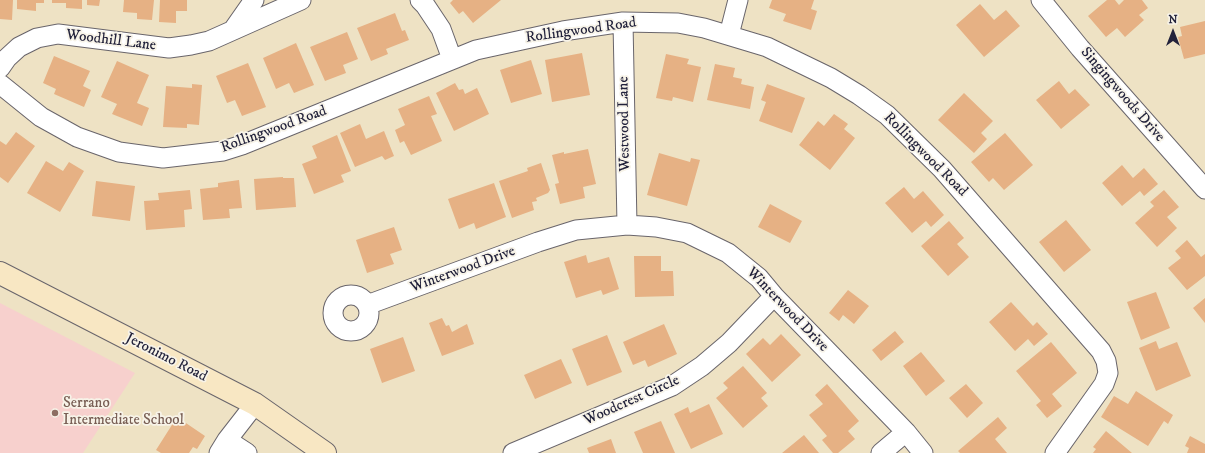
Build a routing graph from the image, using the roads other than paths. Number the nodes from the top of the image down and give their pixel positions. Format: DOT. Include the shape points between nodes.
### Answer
graph roads {
  1 [pos="254,0"];
  2 [pos="301,0"];
  3 [pos="420,0"];
  4 [pos="738,0"];
  5 [pos="1041,0"];
  6 [pos="623,22"];
  7 [pos="232,31"];
  8 [pos="729,35"];
  9 [pos="452,59"];
  10 [pos="0,68"];
  11 [pos="0,84"];
  12 [pos="1205,189"];
  13 [pos="627,225"];
  14 [pos="0,273"];
  15 [pos="774,296"];
  16 [pos="368,305"];
  17 [pos="255,404"];
  18 [pos="906,432"];
  19 [pos="223,447"];
  20 [pos="247,453"];
  21 [pos="325,453"];
  22 [pos="513,453"];
  23 [pos="881,453"];
  24 [pos="923,453"];
  25 [pos="1055,453"];
  1 -- 7 [label="street"];
  2 -- 7 [label="street, Woodhill Lane"];
  3 -- 9 [label="street" via="441,29"];
  4 -- 8 [label="street"];
  5 -- 12 [label="street, Singingwoods Drive" via="1080,48"];
  6 -- 8 [label="street, Rollingwood Road" via="678,23"];
  6 -- 9 [label="street, Rollingwood Road" via="531,37 476,50"];
  6 -- 13 [label="street, Westwood Lane"];
  7 -- 10 [label="street, Woodhill Lane" via="210,41 169,48 58,34 37,38 19,47"];
  8 -- 25 [label="street, Rollingwood Road" via="791,58 859,95 887,115 942,169 1101,351 1108,373 1104,384"];
  9 -- 11 [label="street, Rollingwood Road" via="242,145 223,151 163,158 119,152 77,137 42,117"];
  13 -- 15 [label="street, Winterwood Drive" via="687,233 704,240 728,253 759,278"];
  13 -- 16 [label="street, Winterwood Drive" via="591,227 556,235"];
  14 -- 17 [label="main road, Jeronimo Road"];
  15 -- 18 [label="street, Winterwood Drive"];
  15 -- 22 [label="street, Woodcrest Circle" via="729,344 672,386"];
  17 -- 19 [label="street"];
  17 -- 21 [label="main road, Jeronimo Road"];
  18 -- 23 [label="street"];
  18 -- 24 [label="street, Winterwood Drive"];
  19 -- 20 [label="street"];
}
